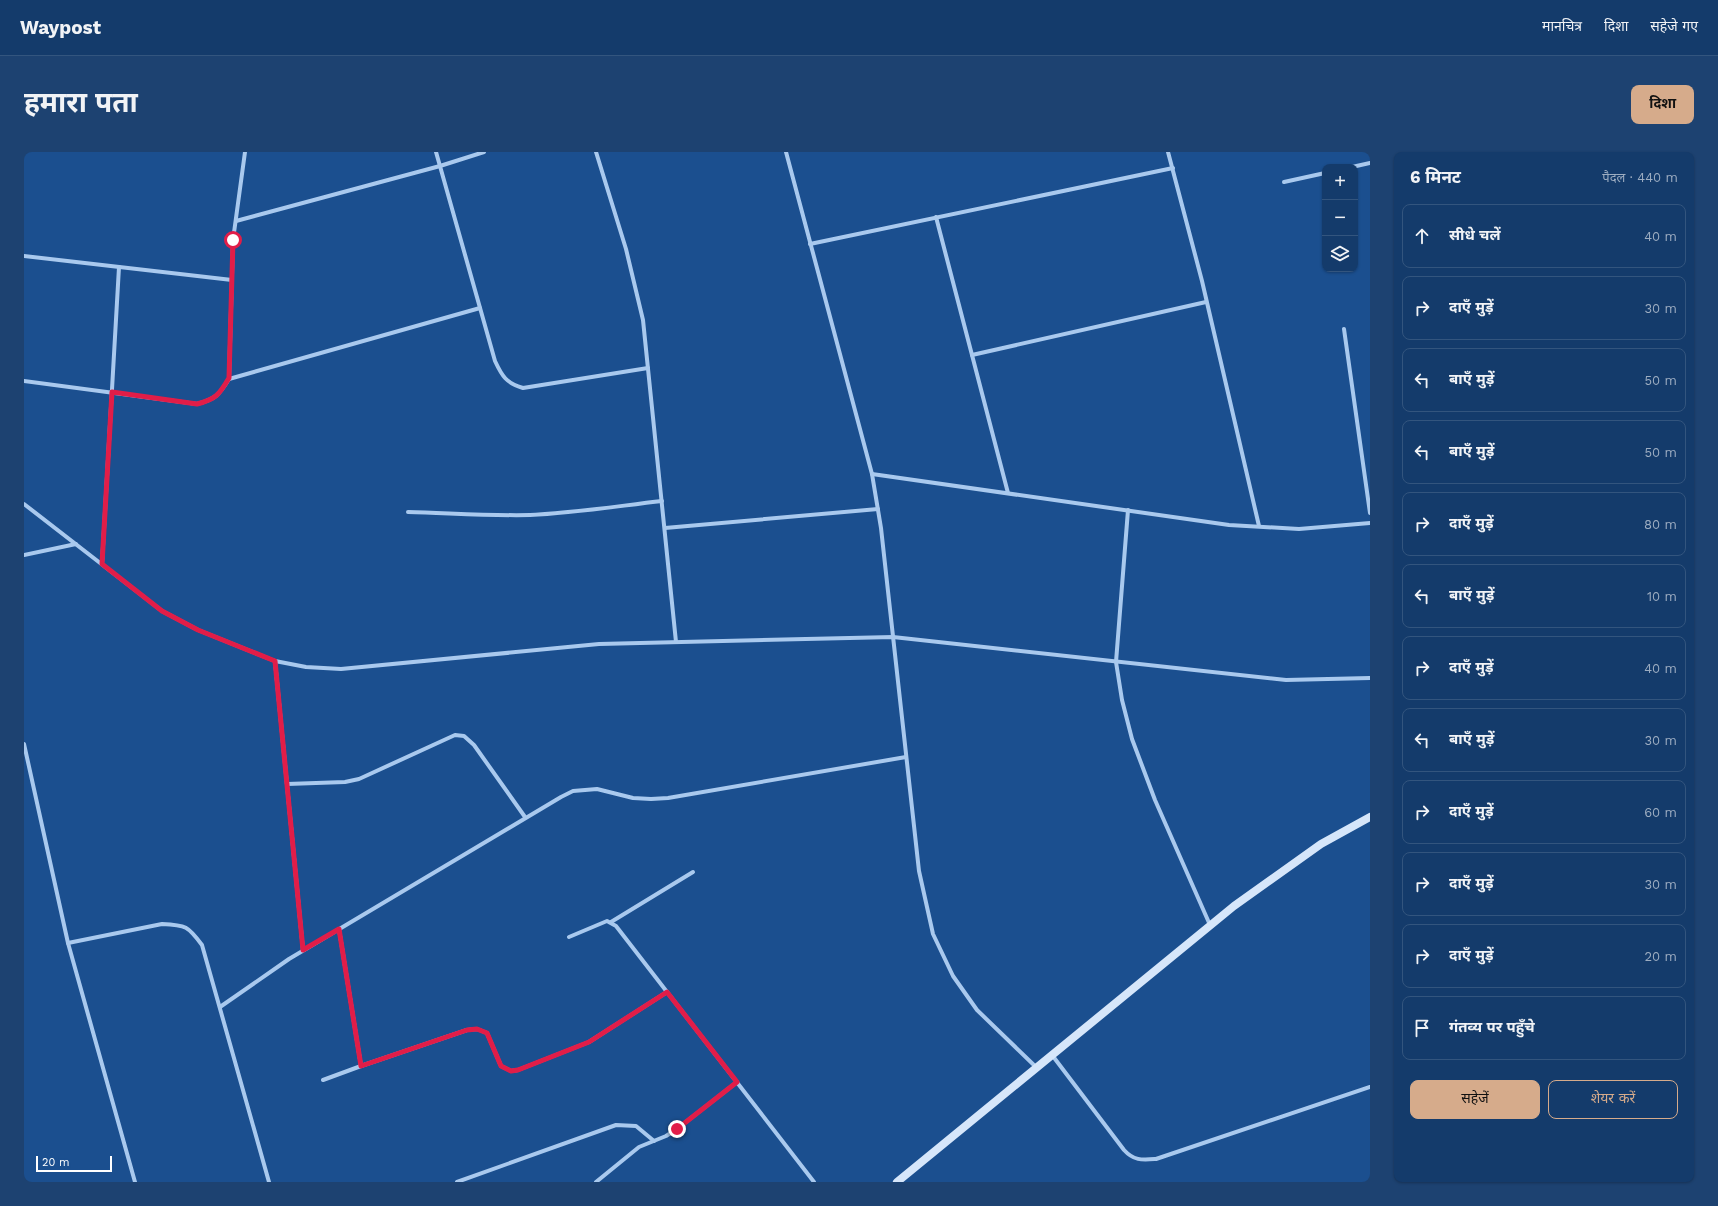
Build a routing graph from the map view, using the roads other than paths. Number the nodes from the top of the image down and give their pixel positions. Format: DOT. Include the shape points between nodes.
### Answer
graph roads {
  1 [pos="245,152"];
  2 [pos="436,152"];
  3 [pos="484,152"];
  4 [pos="596,152"];
  5 [pos="786,152"];
  6 [pos="1168,152"];
  7 [pos="1370,163"];
  8 [pos="440,166"];
  9 [pos="1358,166"];
  10 [pos="1173,168"];
  11 [pos="1322,174"];
  12 [pos="1284,182"];
  13 [pos="936,217"];
  14 [pos="236,220"];
  15 [pos="810,244"];
  16 [pos="24,256"];
  17 [pos="119,267"];
  18 [pos="232,280"];
  19 [pos="1206,302"];
  20 [pos="480,308"];
  21 [pos="1344,329"];
  22 [pos="972,355"];
  23 [pos="648,368"];
  24 [pos="229,378"];
  25 [pos="24,381"];
  26 [pos="112,392"];
  27 [pos="872,474"];
  28 [pos="1008,493"];
  29 [pos="662,501"];
  30 [pos="24,504"];
  31 [pos="878,509"];
  32 [pos="1128,510"];
  33 [pos="408,512"];
  34 [pos="1370,513"];
  35 [pos="1370,523"];
  36 [pos="1259,526"];
  37 [pos="665,528"];
  38 [pos="76,544"];
  39 [pos="24,555"];
  40 [pos="102,564"];
  41 [pos="893,638"];
  42 [pos="676,642"];
  43 [pos="275,661"];
  44 [pos="1116,662"];
  45 [pos="1370,678"];
  46 [pos="24,744"];
  47 [pos="906,757"];
  48 [pos="287,784"];
  49 [pos="525,817"];
  50 [pos="1370,817"];
  51 [pos="693,872"];
  52 [pos="611,922"];
  53 [pos="1210,926"];
  54 [pos="339,929"];
  55 [pos="569,937"];
  56 [pos="68,943"];
  57 [pos="303,950"];
  58 [pos="667,992"];
  59 [pos="220,1007"];
  60 [pos="1052,1055"];
  61 [pos="361,1066"];
  62 [pos="1037,1068"];
  63 [pos="324,1080"];
  64 [pos="737,1082"];
  65 [pos="1370,1087"];
  66 [pos="654,1141"];
  67 [pos="135,1182"];
  68 [pos="269,1182"];
  69 [pos="457,1182"];
  70 [pos="596,1182"];
  71 [pos="814,1182"];
  72 [pos="897,1182"];
  1 -- 14 [label="street"];
  2 -- 8 [label="street"];
  3 -- 8 [label="street"];
  4 -- 23 [label="street" via="626,249 643,320"];
  5 -- 15 [label="street"];
  6 -- 10 [label="street"];
  7 -- 9 [label="street"];
  8 -- 14 [label="street"];
  8 -- 20 [label="street"];
  10 -- 13 [label="street"];
  10 -- 19 [label="street"];
  11 -- 12 [label="street"];
  13 -- 15 [label="street"];
  13 -- 22 [label="street"];
  14 -- 18 [label="street"];
  15 -- 27 [label="street"];
  16 -- 17 [label="street"];
  17 -- 18 [label="street"];
  17 -- 26 [label="street"];
  18 -- 24 [label="street"];
  19 -- 22 [label="street"];
  19 -- 36 [label="street"];
  20 -- 23 [label="street" via="495,361 501,374 511,385 523,388"];
  20 -- 24 [label="street"];
  21 -- 34 [label="street"];
  22 -- 28 [label="street"];
  23 -- 29 [label="street"];
  24 -- 26 [label="street" via="220,394 210,401 197,404"];
  25 -- 26 [label="street"];
  26 -- 40 [label="street"];
  27 -- 28 [label="street"];
  27 -- 31 [label="street"];
  28 -- 32 [label="street"];
  29 -- 33 [label="street" via="564,513 498,515"];
  29 -- 37 [label="street"];
  30 -- 38 [label="street"];
  31 -- 37 [label="street"];
  31 -- 41 [label="street"];
  32 -- 36 [label="street" via="1228,525"];
  32 -- 44 [label="street"];
  35 -- 36 [label="street" via="1299,530"];
  37 -- 42 [label="street"];
  38 -- 39 [label="street"];
  38 -- 40 [label="street"];
  40 -- 43 [label="street" via="162,611 198,630"];
  41 -- 42 [label="street"];
  41 -- 44 [label="street"];
  41 -- 47 [label="street"];
  42 -- 43 [label="street" via="599,644 341,669 306,668"];
  43 -- 48 [label="street"];
  44 -- 45 [label="street" via="1286,680"];
  44 -- 53 [label="street" via="1132,739 1155,800"];
  46 -- 56 [label="street"];
  47 -- 49 [label="street" via="668,798 633,798 597,789 573,791"];
  47 -- 62 [label="street" via="919,871 933,934 953,976 977,1010"];
  48 -- 49 [label="street" via="345,782 359,779 455,735 464,736 474,745"];
  48 -- 57 [label="street"];
  49 -- 54 [label="street"];
  50 -- 53 [label="street" via="1321,844"];
  51 -- 52 [label="street"];
  52 -- 55 [label="street" via="603,922"];
  52 -- 58 [label="street"];
  53 -- 60 [label="street"];
  54 -- 57 [label="street"];
  54 -- 61 [label="street"];
  56 -- 59 [label="street" via="162,924 190,929 202,945"];
  56 -- 67 [label="street"];
  57 -- 59 [label="street"];
  58 -- 61 [label="street" via="589,1042 518,1070 511,1071 501,1066 487,1033 477,1029 467,1030"];
  58 -- 64 [label="street"];
  59 -- 68 [label="street"];
  60 -- 62 [label="street"];
  60 -- 65 [label="street" via="1124,1150 1131,1158 1143,1160 1156,1159"];
  61 -- 63 [label="street"];
  62 -- 72 [label="street"];
  64 -- 66 [label="street" via="677,1129"];
  64 -- 71 [label="street"];
  66 -- 69 [label="street" via="636,1126 616,1125"];
  66 -- 70 [label="street" via="639,1147"];
}
